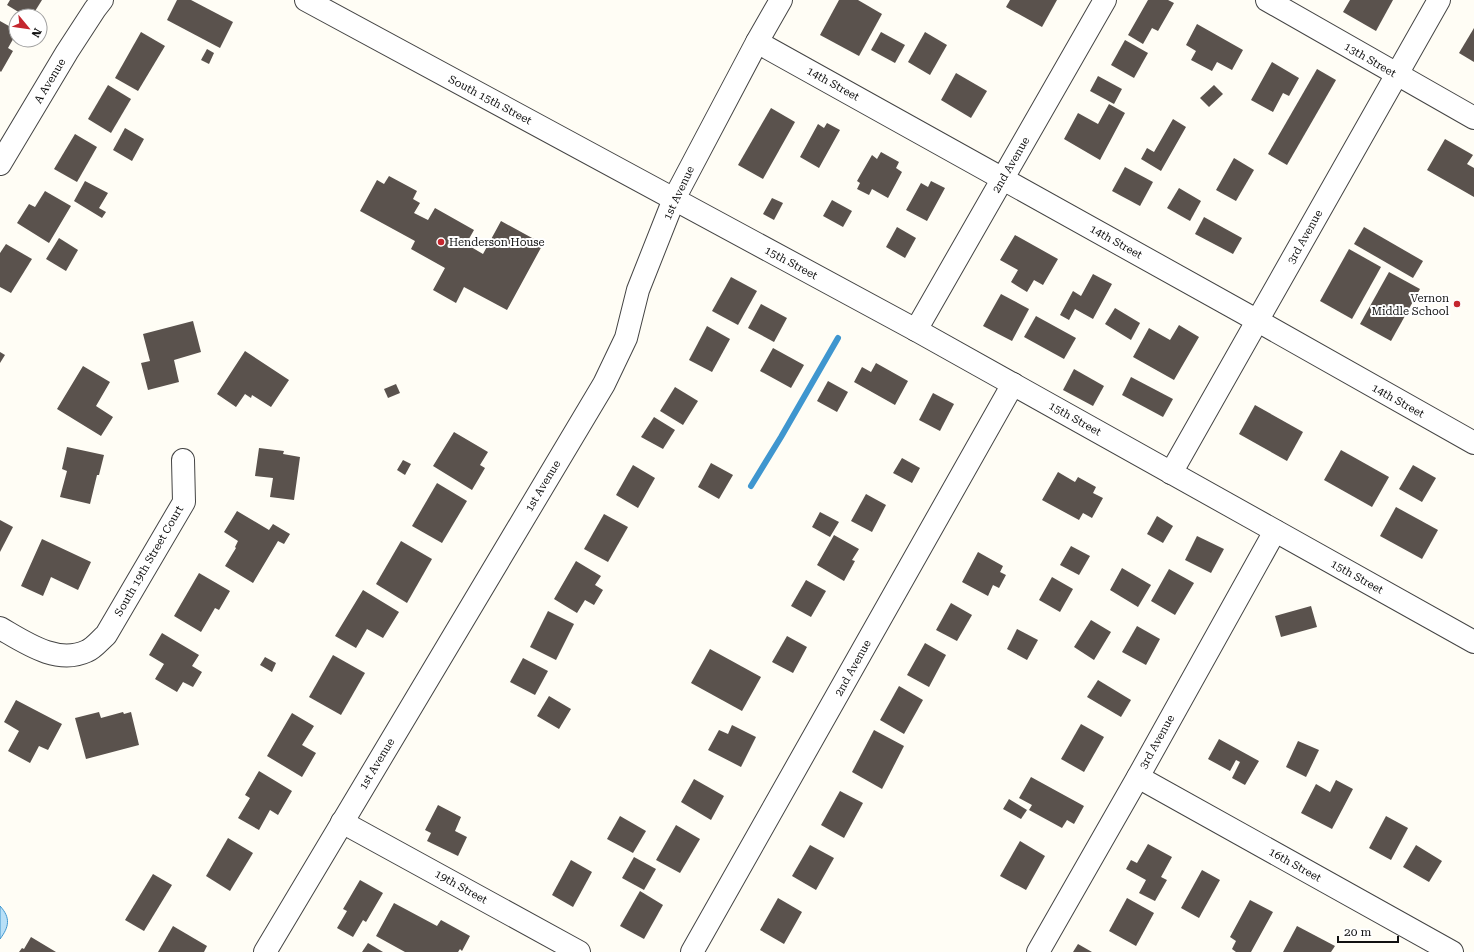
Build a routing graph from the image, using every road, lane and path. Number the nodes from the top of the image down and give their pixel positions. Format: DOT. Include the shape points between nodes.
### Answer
graph roads {
  1 [pos="102,0"];
  2 [pos="306,0"];
  3 [pos="781,0"];
  4 [pos="1105,0"];
  5 [pos="1267,0"];
  6 [pos="1439,0"];
  7 [pos="757,42"];
  8 [pos="1397,75"];
  9 [pos="1474,118"];
  10 [pos="0,164"];
  11 [pos="1003,179"];
  12 [pos="674,199"];
  13 [pos="1258,321"];
  14 [pos="916,330"];
  15 [pos="1013,384"];
  16 [pos="1474,443"];
  17 [pos="183,460"];
  18 [pos="1171,473"];
  19 [pos="1275,531"];
  20 [pos="0,628"];
  21 [pos="1474,642"];
  22 [pos="1138,778"];
  23 [pos="342,822"];
  24 [pos="265,952"];
  25 [pos="579,952"];
  26 [pos="692,952"];
  27 [pos="1038,952"];
  28 [pos="1452,952"];
  1 -- 10 [label="street, A Avenue" via="67,52"];
  2 -- 12 [label="street, South 15th Street"];
  3 -- 7 [label="street, 1st Avenue"];
  4 -- 11 [label="street, 2nd Avenue"];
  5 -- 8 [label="street, 13th Street"];
  6 -- 8 [label="street, 3rd Avenue"];
  7 -- 11 [label="street, 14th Street"];
  7 -- 12 [label="street, 1st Avenue"];
  8 -- 9 [label="street, 13th Street"];
  8 -- 13 [label="street, 3rd Avenue"];
  11 -- 13 [label="street, 14th Street"];
  11 -- 14 [label="street, 2nd Avenue"];
  12 -- 14 [label="street, 15th Street"];
  12 -- 23 [label="street, 1st Avenue" via="638,290 626,338 604,384"];
  13 -- 16 [label="street, 14th Street"];
  13 -- 18 [label="street, 3rd Avenue"];
  14 -- 15 [label="street, 15th Street"];
  15 -- 18 [label="street, 15th Street"];
  15 -- 26 [label="street, 2nd Avenue"];
  17 -- 20 [label="street, South 19th Street Court" via="184,502 106,635 88,651 64,657 39,650"];
  18 -- 19 [label="street, 15th Street"];
  19 -- 21 [label="street, 15th Street"];
  19 -- 22 [label="street, 3rd Avenue"];
  22 -- 27 [label="street, 3rd Avenue"];
  22 -- 28 [label="street, 16th Street"];
  23 -- 24 [label="street, 1st Avenue"];
  23 -- 25 [label="street, 19th Street"];
}
